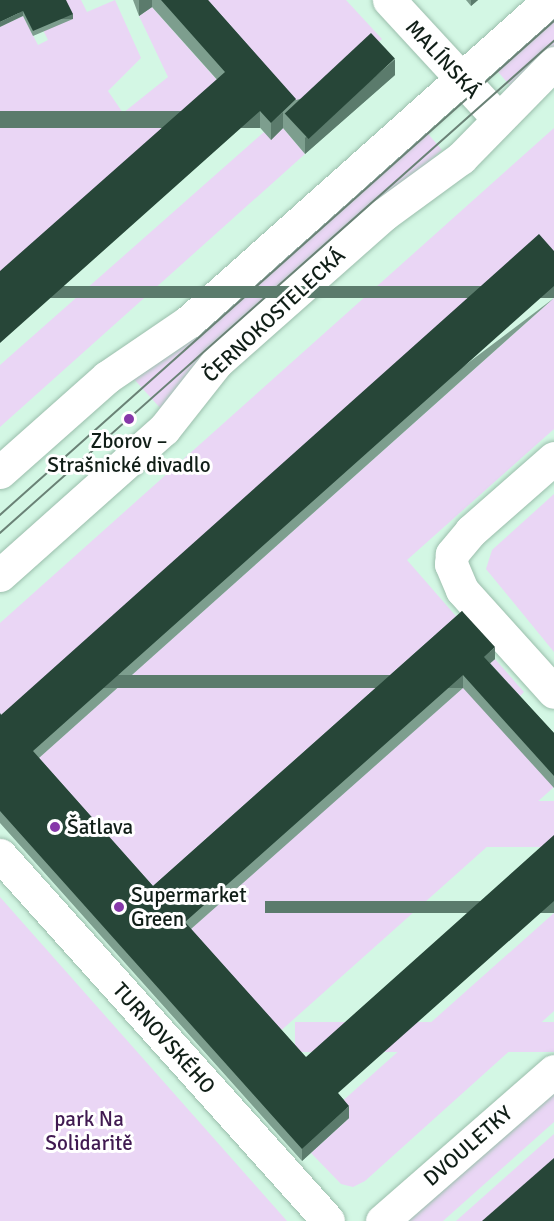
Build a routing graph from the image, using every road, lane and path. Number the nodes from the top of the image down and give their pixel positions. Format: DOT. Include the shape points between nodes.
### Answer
graph roads {
  1 [pos="389,0"];
  2 [pos="550,0"];
  3 [pos="554,63"];
  4 [pos="461,79"];
  5 [pos="498,118"];
  6 [pos="554,458"];
  7 [pos="0,472"];
  8 [pos="0,575"];
  9 [pos="554,692"];
  10 [pos="0,855"];
  11 [pos="554,1071"];
  12 [pos="328,1221"];
  13 [pos="382,1221"];
  1 -- 4 [label="main road, MALÍNSKÁ"];
  2 -- 4 [label="main road"];
  3 -- 5 [label="main road, ČERNOKOSTELECKÁ"];
  4 -- 5 [label="main road, MALÍNSKÁ"];
  4 -- 7 [label="main road" via="188,322 107,377"];
  5 -- 8 [label="main road, ČERNOKOSTELECKÁ" via="461,158 383,215 217,362 164,429"];
  6 -- 9 [label="main road" via="471,531 451,564 462,591"];
  10 -- 12 [label="main road, TURNOVSKÉHO"];
  11 -- 13 [label="main road, DVOULETKY"];
}
